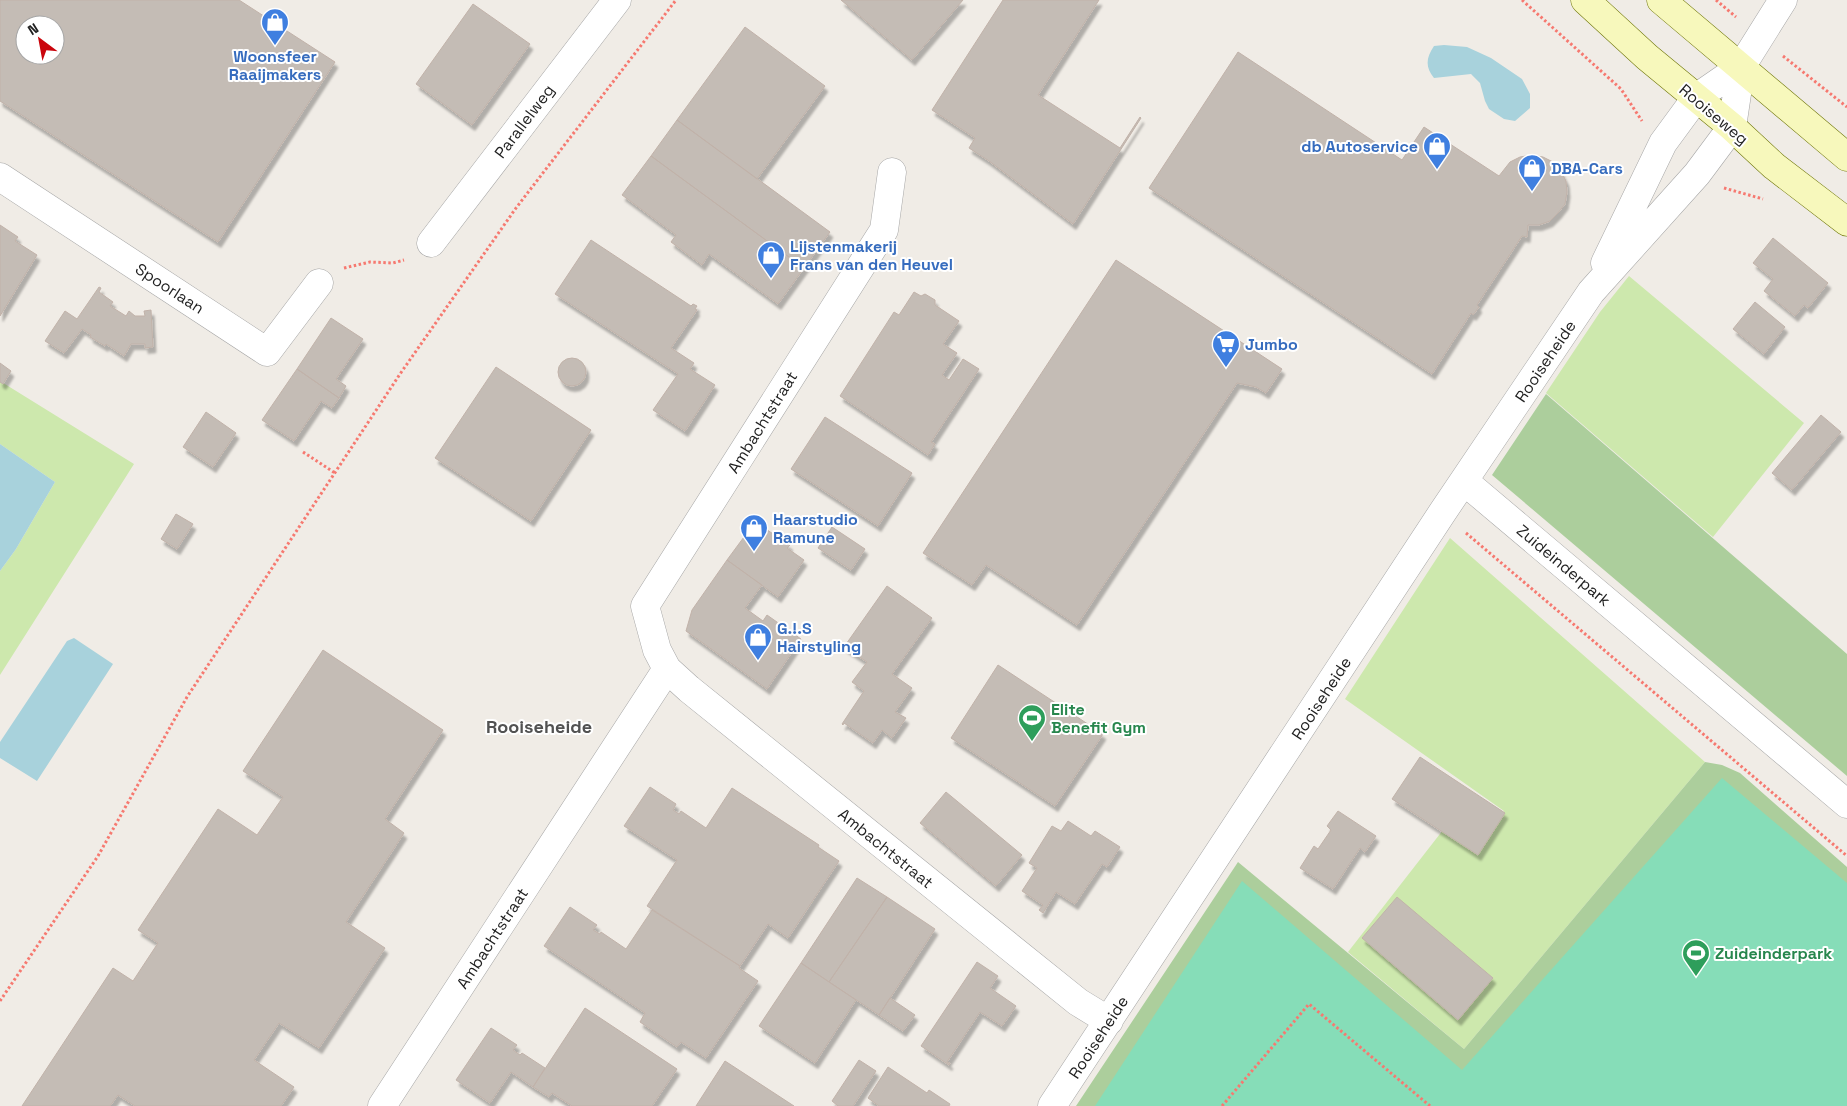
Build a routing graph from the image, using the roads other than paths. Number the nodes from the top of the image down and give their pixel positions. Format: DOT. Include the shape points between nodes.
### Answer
graph roads {
  1 [pos="616,0"];
  2 [pos="1585,0"];
  3 [pos="1661,0"];
  4 [pos="1783,0"];
  5 [pos="1741,67"];
  6 [pos="1696,98"];
  7 [pos="1732,126"];
  8 [pos="1847,156"];
  9 [pos="892,172"];
  10 [pos="0,177"];
  11 [pos="1847,222"];
  12 [pos="431,243"];
  13 [pos="320,283"];
  14 [pos="1591,292"];
  15 [pos="1464,481"];
  16 [pos="667,669"];
  17 [pos="1847,804"];
  18 [pos="1108,1021"];
  19 [pos="382,1106"];
  20 [pos="1052,1106"];
  1 -- 12 [label="street, Parallelweg"];
  2 -- 6 [label="main road, Rooiseweg"];
  3 -- 5 [label="main road"];
  4 -- 5 [label="street"];
  5 -- 6 [label="street, Rooiseheide"];
  5 -- 7 [label="street, Rooiseheide"];
  5 -- 8 [label="main road"];
  6 -- 7 [label="main road, Rooiseweg"];
  6 -- 14 [label="street, Rooiseheide" via="1663,143"];
  7 -- 11 [label="main road, Rooiseweg" via="1774,166"];
  7 -- 14 [label="street, Rooiseheide" via="1697,174"];
  9 -- 16 [label="street, Ambachtstraat" via="884,230 645,606 657,650"];
  10 -- 13 [label="street, Spoorlaan" via="267,352"];
  14 -- 15 [label="street, Rooiseheide"];
  15 -- 17 [label="street, Zuideinderpark"];
  15 -- 18 [label="street, Rooiseheide"];
  16 -- 18 [label="street, Ambachtstraat" via="1078,1002"];
  16 -- 19 [label="street, Ambachtstraat"];
  18 -- 20 [label="street, Rooiseheide"];
}
